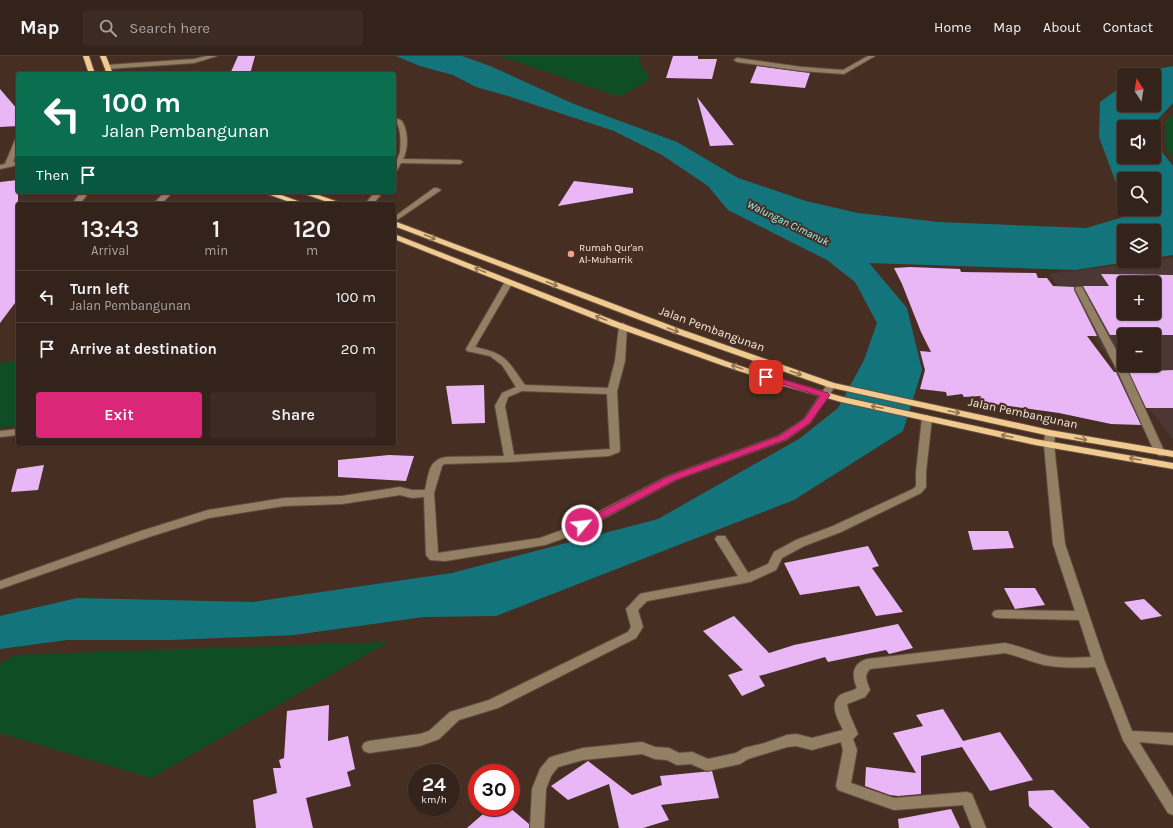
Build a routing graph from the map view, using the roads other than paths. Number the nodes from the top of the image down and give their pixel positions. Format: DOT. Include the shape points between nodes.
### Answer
graph roads {
  1 [pos="86,56"];
  2 [pos="103,56"];
  3 [pos="214,56"];
  4 [pos="872,56"];
  5 [pos="737,60"];
  6 [pos="107,68"];
  7 [pos="91,72"];
  8 [pos="109,72"];
  9 [pos="396,120"];
  10 [pos="16,145"];
  11 [pos="399,161"];
  12 [pos="460,162"];
  13 [pos="16,163"];
  14 [pos="8,165"];
  15 [pos="0,167"];
  16 [pos="396,168"];
  17 [pos="437,190"];
  18 [pos="167,194"];
  19 [pos="272,194"];
  20 [pos="308,194"];
  21 [pos="377,194"];
  22 [pos="159,202"];
  23 [pos="296,202"];
  24 [pos="327,202"];
  25 [pos="371,202"];
  26 [pos="396,219"];
  27 [pos="396,224"];
  28 [pos="396,237"];
  29 [pos="510,282"];
  30 [pos="1079,289"];
  31 [pos="622,326"];
  32 [pos="830,385"];
  33 [pos="522,388"];
  34 [pos="612,391"];
  35 [pos="825,395"];
  36 [pos="927,418"];
  37 [pos="16,432"];
  38 [pos="0,434"];
  39 [pos="1050,439"];
  40 [pos="1160,452"];
  41 [pos="1173,454"];
  42 [pos="510,459"];
  43 [pos="1173,466"];
  44 [pos="429,493"];
  45 [pos="722,539"];
  46 [pos="746,578"];
  47 [pos="0,585"];
  48 [pos="998,614"];
  49 [pos="1083,616"];
  50 [pos="1099,662"];
  51 [pos="846,736"];
  52 [pos="1128,736"];
  53 [pos="1173,739"];
  54 [pos="369,747"];
  55 [pos="1173,809"];
  56 [pos="537,828"];
  57 [pos="979,828"];
  1 -- 7 [label="main road"];
  2 -- 6 [label="main road"];
  3 -- 6 [label="street" via="194,61"];
  4 -- 5 [label="street" via="844,72"];
  6 -- 8 [label="main road"];
  9 -- 11 [label="street" via="403,129 403,153"];
  10 -- 14 [label="street"];
  11 -- 12 [label="street"];
  11 -- 16 [label="street"];
  13 -- 14 [label="street"];
  14 -- 15 [label="street"];
  17 -- 26 [label="street"];
  18 -- 22 [label="street"];
  19 -- 23 [label="main road"];
  20 -- 24 [label="main road"];
  21 -- 25 [label="street"];
  27 -- 32 [label="main road, Jalan Pembangunan, one-way" via="669,328"];
  29 -- 28 [label="main road, Jalan Pembangunan, one-way"];
  31 -- 29 [label="main road, Jalan Pembangunan, one-way"];
  29 -- 33 [label="street" via="470,349 493,354 504,363"];
  30 -- 40 [label="street" via="1124,374"];
  31 -- 34 [label="street" via="620,360"];
  35 -- 31 [label="main road, Jalan Pembangunan, one-way"];
  32 -- 35 [label="street"];
  32 -- 39 [label="main road, Jalan Pembangunan, one-way"];
  33 -- 34 [label="street"];
  33 -- 42 [label="street" via="509,392 502,398 500,406"];
  34 -- 42 [label="street" via="615,450 600,454"];
  36 -- 35 [label="main road, Jalan Pembangunan, one-way"];
  35 -- 44 [label="street" via="807,421 782,438 672,478 569,532 540,542 434,557"];
  39 -- 36 [label="main road, Jalan Pembangunan, one-way"];
  36 -- 46 [label="street" via="921,472 922,487 837,529 800,542 778,555 772,567"];
  37 -- 38 [label="street"];
  39 -- 40 [label="main road, Jalan Pembangunan, one-way"];
  43 -- 39 [label="main road, Jalan Pembangunan, one-way"];
  39 -- 49 [label="street" via="1059,544"];
  40 -- 41 [label="main road, Jalan Pembangunan"];
  42 -- 44 [label="street" via="441,461 437,464"];
  44 -- 47 [label="street" via="412,494 400,491 342,500 284,502 208,514"];
  45 -- 46 [label="street"];
  46 -- 54 [label="street" via="644,597 632,609 637,627 632,635 493,704 454,716 434,735 420,740"];
  48 -- 49 [label="street"];
  49 -- 50 [label="street"];
  50 -- 51 [label="street" via="1044,660 1005,648 867,664 860,671 859,678 864,690 840,702 839,706 850,734"];
  50 -- 52 [label="street"];
  51 -- 56 [label="street" via="812,744 796,740 787,741 744,754 740,758 707,765 692,758 677,759 669,754 655,754 642,748 583,754 554,762 545,773 540,789"];
  51 -- 57 [label="street" via="850,750 843,786 894,804 967,798"];
  52 -- 53 [label="street"];
  52 -- 55 [label="street"];
}
